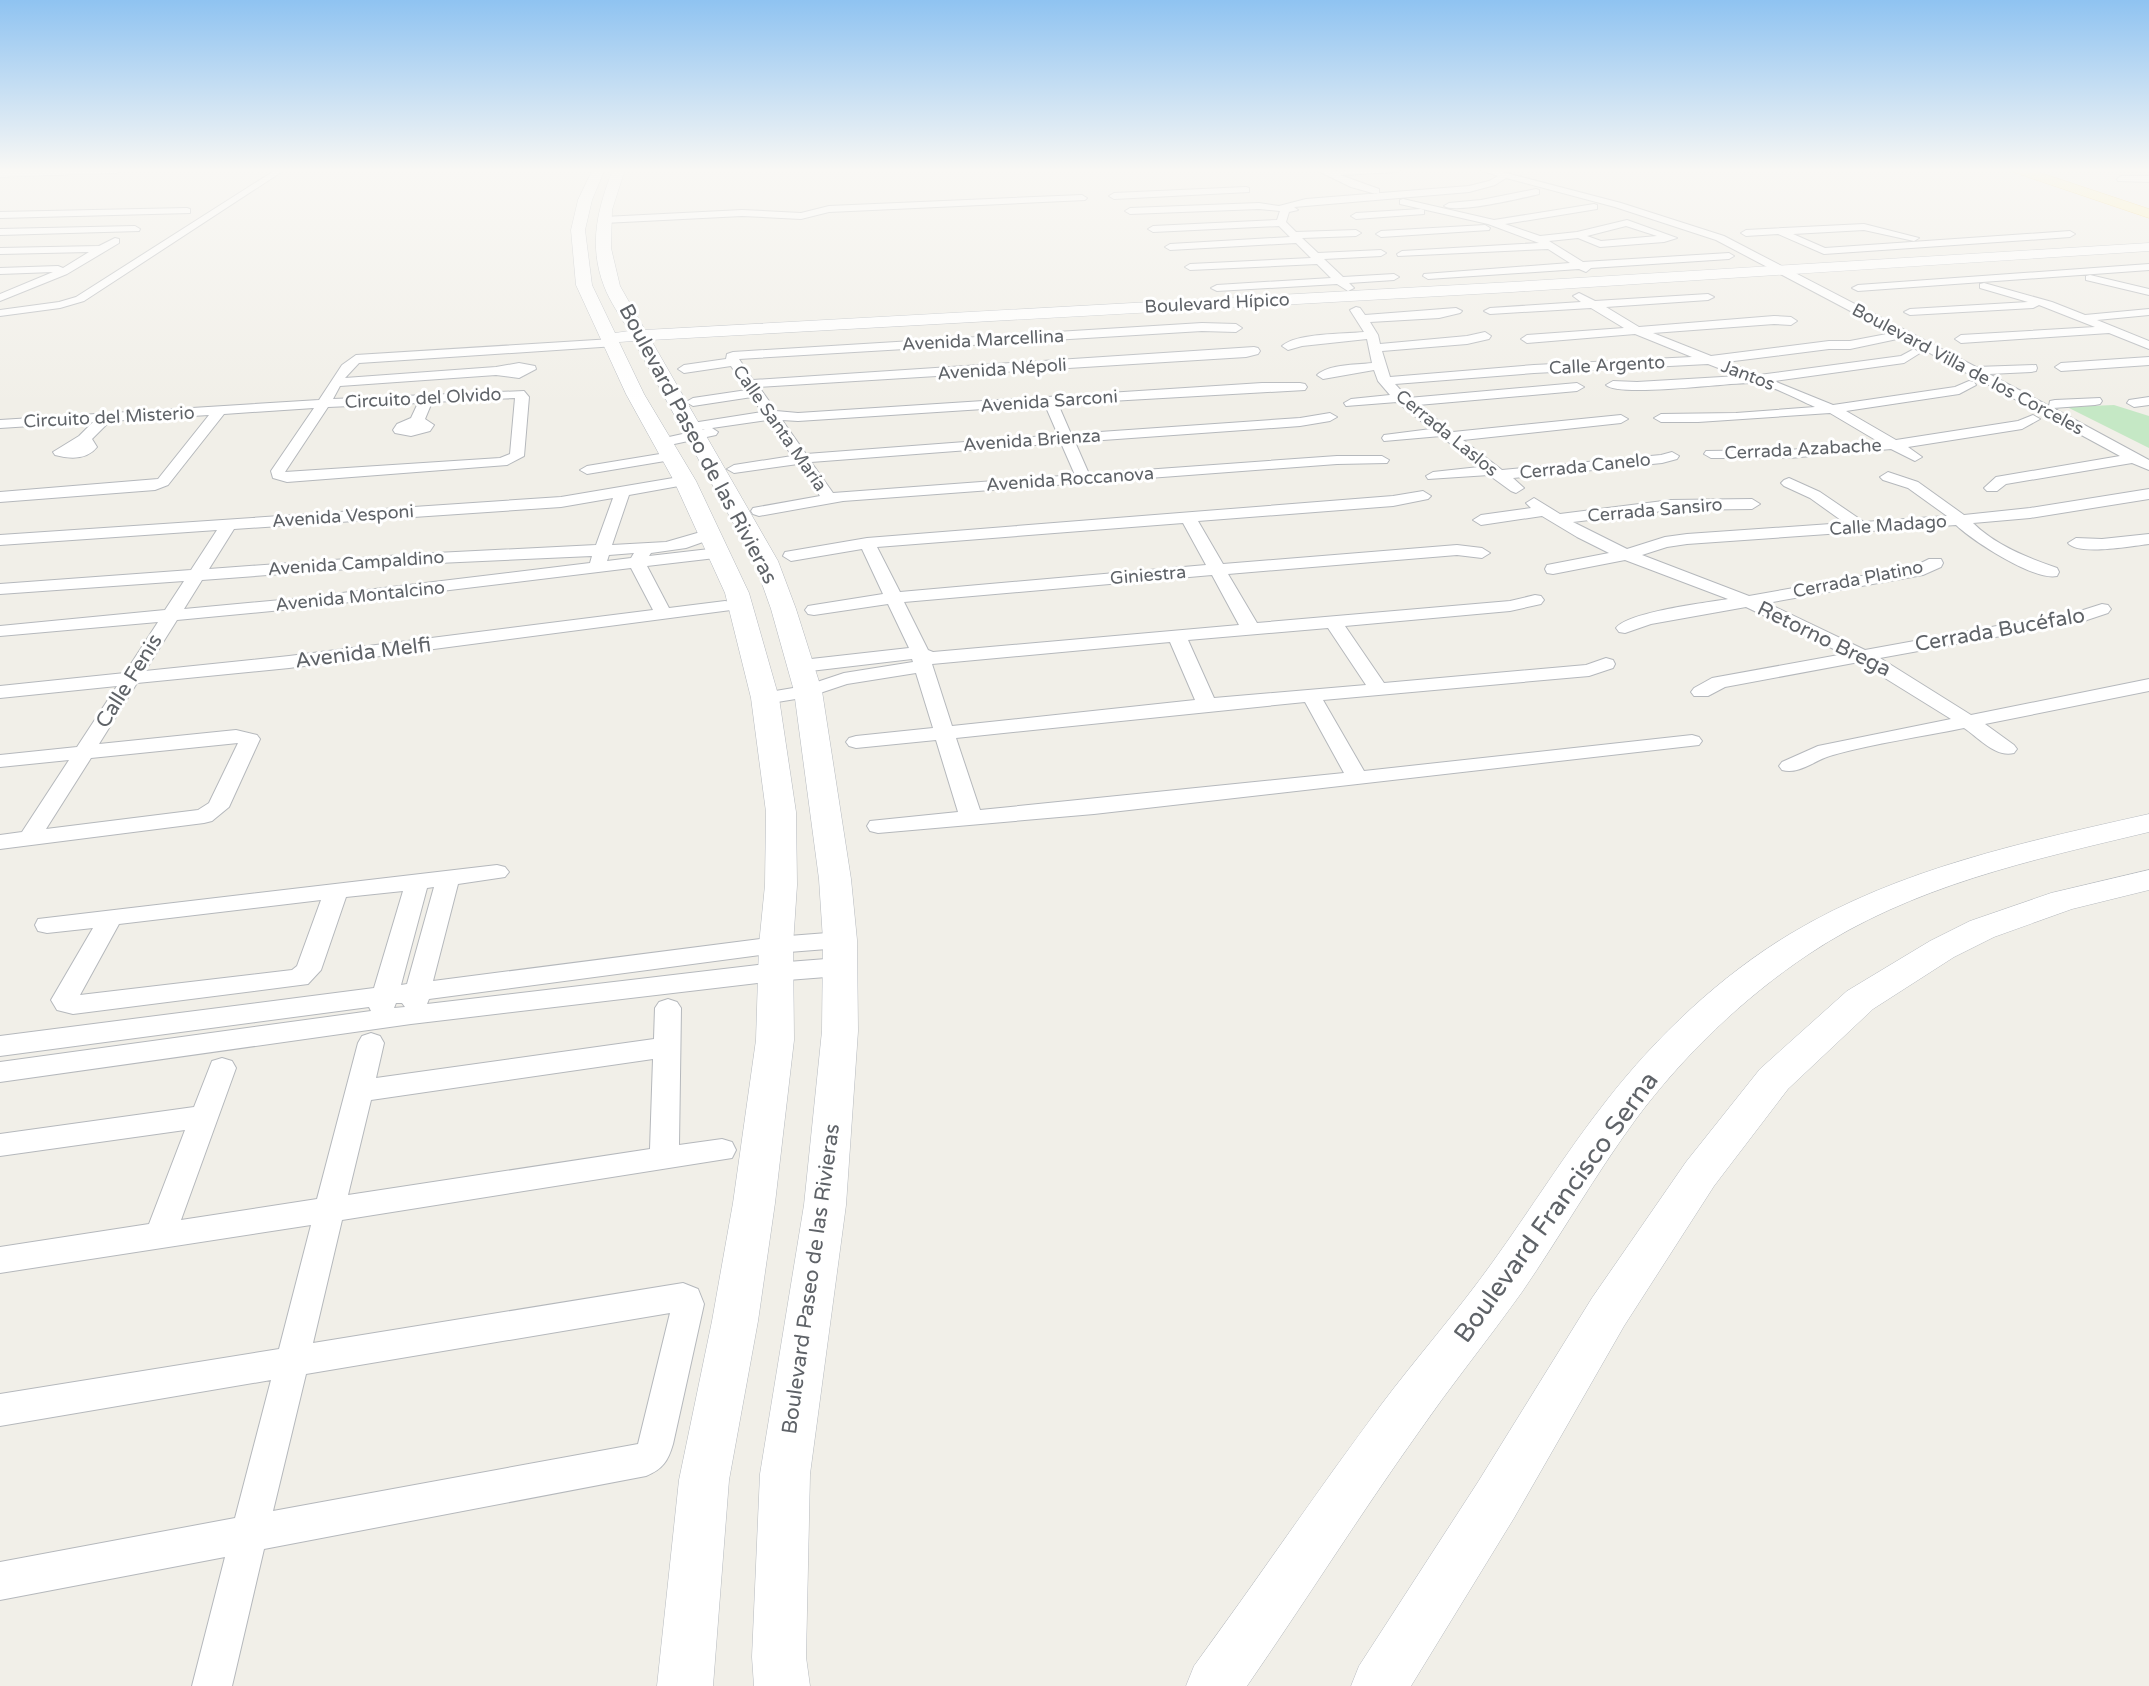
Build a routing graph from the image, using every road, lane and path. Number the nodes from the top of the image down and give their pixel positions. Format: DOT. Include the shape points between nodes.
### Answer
graph roads {
  1 [pos="160,248"];
  2 [pos="580,248"];
  3 [pos="603,248"];
  4 [pos="1307,248"];
  5 [pos="1520,248"];
  6 [pos="1555,248"];
  7 [pos="1742,248"];
  8 [pos="1761,248"];
  9 [pos="1814,248"];
  10 [pos="1878,248"];
  11 [pos="1957,248"];
  12 [pos="1975,248"];
  13 [pos="2140,248"];
  14 [pos="102,249"];
  15 [pos="0,251"];
  16 [pos="2149,252"];
  17 [pos="1381,253"];
  18 [pos="1402,254"];
  19 [pos="1730,256"];
  20 [pos="1318,258"];
  21 [pos="2001,258"];
  22 [pos="1894,264"];
  23 [pos="1190,267"];
  24 [pos="2149,267"];
  25 [pos="70,269"];
  26 [pos="1587,269"];
  27 [pos="0,270"];
  28 [pos="1794,270"];
  29 [pos="1933,271"];
  30 [pos="2068,272"];
  31 [pos="1428,276"];
  32 [pos="1394,277"];
  33 [pos="1975,280"];
  34 [pos="1963,281"];
  35 [pos="1344,285"];
  36 [pos="1217,288"];
  37 [pos="1858,288"];
  38 [pos="2148,291"];
  39 [pos="1579,296"];
  40 [pos="1708,297"];
  41 [pos="0,298"];
  42 [pos="2053,303"];
  43 [pos="1593,305"];
  44 [pos="1456,310"];
  45 [pos="1490,311"];
  46 [pos="1910,312"];
  47 [pos="2149,312"];
  48 [pos="0,313"];
  49 [pos="2091,319"];
  50 [pos="1791,321"];
  51 [pos="1884,325"];
  52 [pos="1236,328"];
  53 [pos="1904,329"];
  54 [pos="2114,330"];
  55 [pos="1638,331"];
  56 [pos="1922,333"];
  57 [pos="1372,334"];
  58 [pos="1485,336"];
  59 [pos="625,339"];
  60 [pos="1527,339"];
  61 [pos="1961,339"];
  62 [pos="1828,345"];
  63 [pos="2149,345"];
  64 [pos="1288,346"];
  65 [pos="1376,348"];
  66 [pos="1048,351"];
  67 [pos="1254,351"];
  68 [pos="1914,353"];
  69 [pos="1963,355"];
  70 [pos="1945,356"];
  71 [pos="376,357"];
  72 [pos="732,360"];
  73 [pos="1709,360"];
  74 [pos="2149,361"];
  75 [pos="1103,362"];
  76 [pos="1379,366"];
  77 [pos="2061,367"];
  78 [pos="2031,368"];
  79 [pos="684,369"];
  80 [pos="998,369"];
  81 [pos="1991,370"];
  82 [pos="496,371"];
  83 [pos="1323,375"];
  84 [pos="1971,378"];
  85 [pos="1760,379"];
  86 [pos="361,380"];
  87 [pos="1385,381"];
  88 [pos="338,382"];
  89 [pos="1613,385"];
  90 [pos="1300,387"];
  91 [pos="1577,387"];
  92 [pos="753,389"];
  93 [pos="1123,396"];
  94 [pos="427,398"];
  95 [pos="1403,400"];
  96 [pos="2095,400"];
  97 [pos="1050,401"];
  98 [pos="2149,401"];
  99 [pos="348,402"];
  100 [pos="324,403"];
  101 [pos="1011,403"];
  102 [pos="1351,403"];
  103 [pos="2134,403"];
  104 [pos="2055,404"];
  105 [pos="1832,409"];
  106 [pos="219,411"];
  107 [pos="1330,417"];
  108 [pos="105,418"];
  109 [pos="773,418"];
  110 [pos="1661,418"];
  111 [pos="1621,419"];
  112 [pos="2033,419"];
  113 [pos="417,421"];
  114 [pos="0,424"];
  115 [pos="1445,434"];
  116 [pos="2092,434"];
  117 [pos="2111,434"];
  118 [pos="1066,437"];
  119 [pos="1389,438"];
  120 [pos="84,439"];
  121 [pos="684,441"];
  122 [pos="1896,444"];
  123 [pos="1711,454"];
  124 [pos="1672,456"];
  125 [pos="1915,457"];
  126 [pos="2142,457"];
  127 [pos="801,458"];
  128 [pos="1382,460"];
  129 [pos="2149,466"];
  130 [pos="587,470"];
  131 [pos="734,470"];
  132 [pos="1495,473"];
  133 [pos="1432,477"];
  134 [pos="1888,477"];
  135 [pos="1084,478"];
  136 [pos="1789,483"];
  137 [pos="1516,488"];
  138 [pos="1992,488"];
  139 [pos="622,493"];
  140 [pos="2149,495"];
  141 [pos="1423,496"];
  142 [pos="0,497"];
  143 [pos="829,498"];
  144 [pos="1752,504"];
  145 [pos="759,511"];
  146 [pos="1545,511"];
  147 [pos="1187,516"];
  148 [pos="1481,520"];
  149 [pos="1958,520"];
  150 [pos="229,524"];
  151 [pos="1862,528"];
  152 [pos="2149,539"];
  153 [pos="0,540"];
  154 [pos="715,543"];
  155 [pos="867,543"];
  156 [pos="2076,543"];
  157 [pos="646,548"];
  158 [pos="602,550"];
  159 [pos="674,552"];
  160 [pos="1482,553"];
  161 [pos="1628,554"];
  162 [pos="637,563"];
  163 [pos="1935,563"];
  164 [pos="597,567"];
  165 [pos="1219,569"];
  166 [pos="1553,569"];
  167 [pos="783,571"];
  168 [pos="2051,572"];
  169 [pos="197,574"];
  170 [pos="0,589"];
  171 [pos="895,597"];
  172 [pos="731,600"];
  173 [pos="1535,600"];
  174 [pos="1746,600"];
  175 [pos="2102,609"];
  176 [pos="814,610"];
  177 [pos="663,613"];
  178 [pos="170,616"];
  179 [pos="1333,622"];
  180 [pos="1625,628"];
  181 [pos="1251,629"];
  182 [pos="0,631"];
  183 [pos="1177,636"];
  184 [pos="1862,655"];
  185 [pos="924,659"];
  186 [pos="1606,664"];
  187 [pos="805,678"];
  188 [pos="130,680"];
  189 [pos="2149,686"];
  190 [pos="1379,690"];
  191 [pos="0,692"];
  192 [pos="1701,692"];
  193 [pos="1311,696"];
  194 [pos="765,698"];
  195 [pos="1207,705"];
  196 [pos="1970,722"];
  197 [pos="945,733"];
  198 [pos="1692,741"];
  199 [pos="856,742"];
  200 [pos="2007,749"];
  201 [pos="84,752"];
  202 [pos="0,761"];
  203 [pos="1789,766"];
  204 [pos="1358,779"];
  205 [pos="971,818"];
  206 [pos="2149,823"];
  207 [pos="878,826"];
  208 [pos="29,839"];
  209 [pos="0,842"];
  210 [pos="497,872"];
  211 [pos="448,878"];
  212 [pos="2149,880"];
  213 [pos="417,881"];
  214 [pos="336,891"];
  215 [pos="111,916"];
  216 [pos="47,925"];
  217 [pos="839,953"];
  218 [pos="775,958"];
  219 [pos="418,990"];
  220 [pos="386,995"];
  221 [pos="668,1008"];
  222 [pos="411,1015"];
  223 [pos="375,1031"];
  224 [pos="0,1046"];
  225 [pos="667,1047"];
  226 [pos="222,1068"];
  227 [pos="0,1072"];
  228 [pos="359,1091"];
  229 [pos="205,1116"];
  230 [pos="0,1145"];
  231 [pos="722,1150"];
  232 [pos="664,1159"];
  233 [pos="330,1210"];
  234 [pos="160,1237"];
  235 [pos="0,1260"];
  236 [pos="292,1361"];
  237 [pos="0,1410"];
  238 [pos="250,1534"];
  239 [pos="0,1581"];
  240 [pos="212,1686"];
  241 [pos="685,1686"];
  242 [pos="782,1686"];
  243 [pos="1214,1686"];
  244 [pos="1379,1686"];
  1 -- 48 [label="street" via="80,299 60,306"];
  2 -- 59 [label="street, Boulevard Paseo de las Rivieras" via="584,285"];
  3 -- 59 [label="street, Boulevard Paseo de las Rivieras"];
  4 -- 20 [label="street"];
  5 -- 18 [label="street"];
  6 -- 26 [label="street"];
  7 -- 28 [label="street, Boulevard Villa de los Corceles"];
  8 -- 28 [label="street, Boulevard Villa de los Corceles"];
  9 -- 10 [label="street" via="1821,251"];
  11 -- 21 [label="street"];
  12 -- 21 [label="street"];
  13 -- 21 [label="street, Boulevard Hípico"];
  14 -- 15 [label="street"];
  14 -- 25 [label="street"];
  16 -- 21 [label="street, Boulevard Hípico"];
  17 -- 20 [label="street"];
  19 -- 26 [label="street"];
  20 -- 23 [label="street"];
  20 -- 35 [label="street"];
  21 -- 22 [label="street, Boulevard Hípico"];
  21 -- 29 [label="street, Boulevard Hípico"];
  22 -- 28 [label="street, Boulevard Hípico"];
  22 -- 29 [label="street, Boulevard Hípico"];
  24 -- 30 [label="street"];
  25 -- 27 [label="street"];
  25 -- 41 [label="street"];
  26 -- 31 [label="street"];
  28 -- 51 [label="street, Boulevard Villa de los Corceles"];
  28 -- 53 [label="street, Boulevard Villa de los Corceles"];
  28 -- 59 [label="street, Boulevard Hípico" via="1524,292"];
  29 -- 33 [label="street"];
  29 -- 34 [label="street"];
  30 -- 33 [label="street"];
  30 -- 38 [label="street"];
  32 -- 35 [label="street"];
  33 -- 34 [label="street"];
  33 -- 42 [label="street"];
  34 -- 37 [label="street"];
  34 -- 42 [label="street"];
  35 -- 36 [label="street"];
  39 -- 43 [label="street, Jantos"];
  40 -- 43 [label="street"];
  42 -- 46 [label="street"];
  42 -- 49 [label="street"];
  43 -- 45 [label="street"];
  43 -- 55 [label="street, Jantos"];
  44 -- 57 [label="street, Cerrada Laslos" via="1439,314 1359,314"];
  47 -- 49 [label="street"];
  49 -- 54 [label="street"];
  50 -- 55 [label="street"];
  51 -- 53 [label="street"];
  51 -- 62 [label="street, Calle Argento" via="1871,332 1833,340"];
  52 -- 66 [label="street, Avenida Marcellina" via="1202,327"];
  53 -- 56 [label="street, Calle Argento"];
  53 -- 62 [label="street, Calle Argento" via="1850,345"];
  53 -- 70 [label="street, Boulevard Villa de los Corceles"];
  54 -- 61 [label="street"];
  54 -- 63 [label="street"];
  55 -- 60 [label="street"];
  55 -- 73 [label="street, Jantos"];
  56 -- 69 [label="street, Boulevard Villa de los Corceles"];
  57 -- 64 [label="street"];
  57 -- 65 [label="street, Cerrada Laslos"];
  58 -- 65 [label="street"];
  59 -- 71 [label="street"];
  59 -- 121 [label="street, Boulevard Paseo de las Rivieras" via="635,394"];
  62 -- 73 [label="street, Calle Argento"];
  65 -- 76 [label="street, Cerrada Laslos"];
  66 -- 72 [label="street, Avenida Marcellina" via="745,354"];
  66 -- 75 [label="street, Avenida Népoli"];
  66 -- 80 [label="street, Avenida Népoli"];
  67 -- 75 [label="street, Avenida Népoli"];
  68 -- 85 [label="street" via="1904,359"];
  69 -- 70 [label="street"];
  69 -- 81 [label="street, Boulevard Villa de los Corceles"];
  70 -- 84 [label="street, Boulevard Villa de los Corceles"];
  71 -- 86 [label="street"];
  71 -- 88 [label="street" via="351,361"];
  72 -- 79 [label="street, Avenida Marcellina"];
  72 -- 92 [label="street, Calle Santa María"];
  73 -- 85 [label="street, Jantos"];
  73 -- 87 [label="street, Calle Argento"];
  74 -- 77 [label="street"];
  75 -- 93 [label="street"];
  76 -- 83 [label="street"];
  76 -- 87 [label="street, Cerrada Laslos"];
  78 -- 81 [label="street"];
  80 -- 92 [label="street, Avenida Népoli"];
  80 -- 101 [label="street"];
  81 -- 84 [label="street"];
  81 -- 104 [label="street, Boulevard Villa de los Corceles"];
  82 -- 86 [label="street"];
  84 -- 105 [label="street" via="1959,390"];
  84 -- 116 [label="street, Boulevard Villa de los Corceles"];
  85 -- 89 [label="street"];
  85 -- 105 [label="street, Jantos"];
  86 -- 88 [label="street"];
  86 -- 99 [label="street"];
  87 -- 95 [label="street, Cerrada Laslos"];
  88 -- 100 [label="street"];
  90 -- 93 [label="street, Avenida Sarconi"];
  91 -- 95 [label="street"];
  92 -- 109 [label="street, Calle Santa María"];
  92 -- 121 [label="street, Avenida Népoli"];
  93 -- 97 [label="street, Avenida Sarconi"];
  94 -- 99 [label="street, Circuito del Olvido"];
  94 -- 100 [label="street, Circuito del Olvido" via="519,394 522,397 517,456 502,462 278,475"];
  94 -- 113 [label="street"];
  95 -- 102 [label="street"];
  95 -- 115 [label="street, Cerrada Laslos"];
  96 -- 104 [label="street"];
  97 -- 101 [label="street, Avenida Sarconi"];
  97 -- 118 [label="street"];
  98 -- 103 [label="street"];
  99 -- 100 [label="street, Circuito del Olvido"];
  100 -- 106 [label="street, Circuito del Misterio"];
  101 -- 109 [label="street, Avenida Sarconi"];
  104 -- 117 [label="street, Boulevard Villa de los Corceles"];
  105 -- 110 [label="street"];
  105 -- 122 [label="street, Jantos"];
  106 -- 108 [label="street, Circuito del Misterio"];
  106 -- 142 [label="street, Circuito del Misterio" via="162,482 155,485"];
  107 -- 118 [label="street, Avenida Brienza"];
  108 -- 114 [label="street, Circuito del Misterio"];
  108 -- 120 [label="street"];
  109 -- 121 [label="street, Avenida Sarconi"];
  109 -- 127 [label="street, Calle Santa María"];
  111 -- 115 [label="street"];
  112 -- 122 [label="street, Cerrada Azabache" via="2022,425"];
  115 -- 119 [label="street"];
  115 -- 132 [label="street, Cerrada Laslos"];
  116 -- 117 [label="street"];
  116 -- 126 [label="street, Boulevard Villa de los Corceles"];
  117 -- 126 [label="street, Boulevard Villa de los Corceles"];
  118 -- 127 [label="street, Avenida Brienza"];
  118 -- 135 [label="street"];
  121 -- 130 [label="street"];
  121 -- 139 [label="street, Avenida Vesponi"];
  121 -- 154 [label="street, Boulevard Paseo de las Rivieras"];
  121 -- 167 [label="street, Boulevard Paseo de las Rivieras" via="766,561"];
  122 -- 123 [label="street, Cerrada Azabache" via="1750,455"];
  122 -- 125 [label="street, Jantos"];
  124 -- 132 [label="street, Cerrada Canelo"];
  126 -- 129 [label="street, Boulevard Villa de los Corceles"];
  126 -- 138 [label="street" via="2001,480"];
  127 -- 131 [label="street, Avenida Brienza"];
  127 -- 143 [label="street, Calle Santa María"];
  128 -- 135 [label="street, Avenida Roccanova"];
  132 -- 133 [label="street, Cerrada Canelo"];
  132 -- 137 [label="street, Cerrada Laslos"];
  134 -- 149 [label="street" via="1913,485"];
  135 -- 143 [label="street, Avenida Roccanova"];
  136 -- 151 [label="street" via="1815,495"];
  139 -- 150 [label="street, Avenida Vesponi" via="533,505"];
  139 -- 158 [label="street"];
  140 -- 149 [label="street, Calle Madago"];
  141 -- 147 [label="street"];
  143 -- 145 [label="street, Avenida Roccanova"];
  144 -- 146 [label="street, Cerrada Sansiro"];
  146 -- 148 [label="street, Cerrada Sansiro"];
  146 -- 161 [label="street"];
  147 -- 155 [label="street"];
  147 -- 165 [label="street"];
  149 -- 151 [label="street, Calle Madago"];
  149 -- 168 [label="street" via="2024,562"];
  150 -- 153 [label="street, Avenida Vesponi"];
  150 -- 169 [label="street, Calle Fenis"];
  151 -- 161 [label="street, Calle Madago" via="1688,539"];
  152 -- 156 [label="street"];
  154 -- 159 [label="street, Avenida Montalcino"];
  154 -- 172 [label="street, Boulevard Paseo de las Rivieras"];
  155 -- 167 [label="street"];
  155 -- 171 [label="street"];
  157 -- 158 [label="street, Avenida Campaldino"];
  157 -- 159 [label="street, Avenida Campaldino"];
  157 -- 162 [label="street"];
  158 -- 164 [label="street"];
  158 -- 169 [label="street, Avenida Campaldino"];
  159 -- 162 [label="street, Avenida Montalcino"];
  160 -- 165 [label="street, Giniestra" via="1457,550"];
  161 -- 166 [label="street, Calle Madago"];
  161 -- 174 [label="street, Retorno Brega"];
  162 -- 164 [label="street, Avenida Montalcino"];
  162 -- 177 [label="street"];
  163 -- 174 [label="street, Cerrada Platino" via="1917,571"];
  164 -- 178 [label="street, Avenida Montalcino"];
  165 -- 171 [label="street, Giniestra"];
  165 -- 181 [label="street"];
  167 -- 172 [label="street" via="756,593"];
  167 -- 187 [label="street, Boulevard Paseo de las Rivieras"];
  169 -- 170 [label="street, Avenida Campaldino"];
  169 -- 178 [label="street, Calle Fenis"];
  171 -- 176 [label="street, Giniestra"];
  171 -- 185 [label="street"];
  172 -- 177 [label="street, Avenida Melfi"];
  172 -- 194 [label="street, Boulevard Paseo de las Rivieras"];
  173 -- 179 [label="street" via="1510,606"];
  174 -- 180 [label="street, Cerrada Platino" via="1647,619"];
  174 -- 184 [label="street, Retorno Brega"];
  175 -- 184 [label="street, Cerrada Bucéfalo" via="2084,616"];
  177 -- 188 [label="street, Avenida Melfi"];
  178 -- 182 [label="street, Avenida Montalcino"];
  178 -- 188 [label="street, Calle Fenis"];
  179 -- 181 [label="street"];
  179 -- 190 [label="street"];
  181 -- 183 [label="street"];
  183 -- 185 [label="street"];
  183 -- 195 [label="street"];
  184 -- 192 [label="street, Cerrada Bucéfalo" via="1719,682"];
  184 -- 196 [label="street, Retorno Brega"];
  185 -- 187 [label="street" via="844,679"];
  185 -- 197 [label="street"];
  186 -- 190 [label="street" via="1589,670"];
  187 -- 194 [label="street"];
  187 -- 217 [label="street, Boulevard Paseo de las Rivieras" via="835,879"];
  188 -- 191 [label="street, Avenida Melfi"];
  188 -- 201 [label="street, Calle Fenis"];
  189 -- 196 [label="street"];
  190 -- 193 [label="street"];
  193 -- 195 [label="street"];
  193 -- 204 [label="street"];
  194 -- 218 [label="street, Boulevard Paseo de las Rivieras" via="781,812"];
  195 -- 197 [label="street"];
  196 -- 200 [label="street, Retorno Brega"];
  196 -- 203 [label="street" via="1825,750"];
  197 -- 199 [label="street"];
  197 -- 205 [label="street"];
  198 -- 204 [label="street"];
  201 -- 202 [label="street"];
  201 -- 208 [label="street, Calle Fenis"];
  201 -- 208 [label="street" via="246,736 250,741 212,813 196,819"];
  204 -- 205 [label="street"];
  205 -- 207 [label="street"];
  206 -- 243 [label="street, Boulevard Francisco Serna" via="1960,870 1868,907 1798,945 1694,1029 1642,1084 1595,1145 1507,1277 1388,1435"];
  208 -- 209 [label="street"];
  210 -- 211 [label="street"];
  211 -- 213 [label="street"];
  211 -- 219 [label="street"];
  212 -- 244 [label="street" via="2063,901 1982,929 1942,949 1860,1000 1774,1079 1700,1174 1608,1312"];
  213 -- 214 [label="street"];
  213 -- 220 [label="street"];
  214 -- 215 [label="street"];
  214 -- 215 [label="street" via="308,970 299,978 66,1004 64,1000"];
  215 -- 216 [label="street"];
  217 -- 218 [label="street"];
  217 -- 242 [label="street, Boulevard Paseo de las Rivieras" via="840,1030 825,1205 785,1474 779,1657"];
  218 -- 219 [label="street"];
  218 -- 222 [label="street"];
  218 -- 241 [label="street, Boulevard Paseo de las Rivieras" via="775,1040 735,1321 704,1480"];
  219 -- 220 [label="street"];
  219 -- 222 [label="street"];
  220 -- 223 [label="street"];
  220 -- 224 [label="street"];
  221 -- 225 [label="street"];
  222 -- 223 [label="street"];
  223 -- 227 [label="street"];
  223 -- 228 [label="street"];
  225 -- 228 [label="street"];
  225 -- 232 [label="street"];
  226 -- 229 [label="street"];
  228 -- 233 [label="street"];
  229 -- 230 [label="street"];
  229 -- 234 [label="street"];
  231 -- 232 [label="street"];
  232 -- 233 [label="street"];
  233 -- 234 [label="street"];
  233 -- 236 [label="street"];
  234 -- 235 [label="street"];
  236 -- 237 [label="street"];
  236 -- 238 [label="street"];
  236 -- 238 [label="street" via="683,1297 688,1304 656,1444 646,1459"];
  238 -- 239 [label="street"];
  238 -- 240 [label="street"];
}
